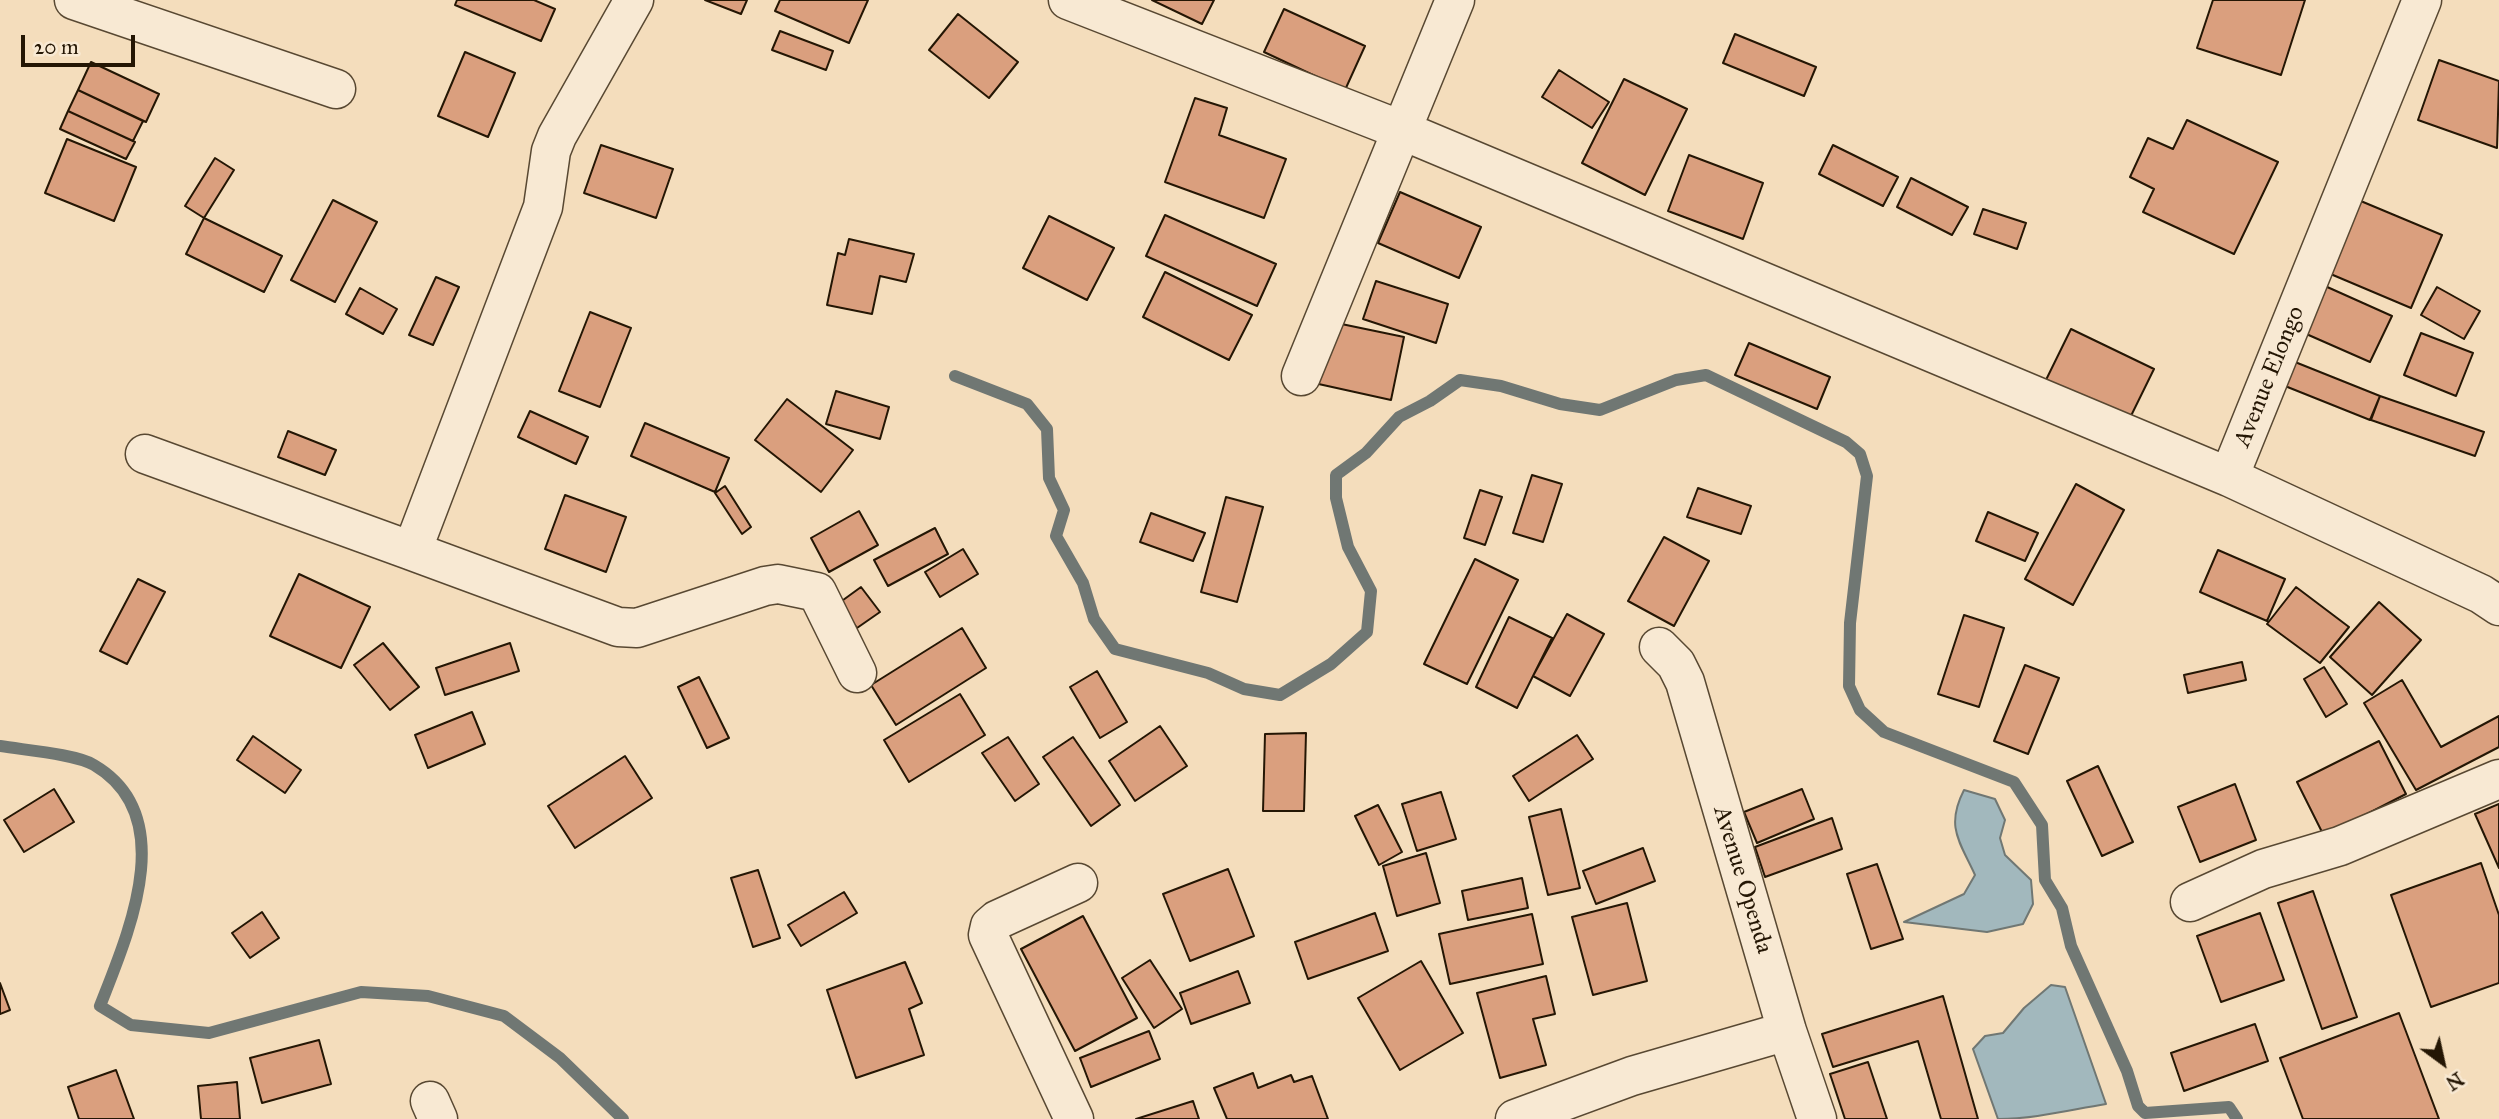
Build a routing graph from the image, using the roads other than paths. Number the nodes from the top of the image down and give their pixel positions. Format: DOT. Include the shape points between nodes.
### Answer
graph roads {
  1 [pos="74,0"];
  2 [pos="635,0"];
  3 [pos="1068,0"];
  4 [pos="1455,0"];
  5 [pos="2422,0"];
  6 [pos="336,89"];
  7 [pos="1401,130"];
  8 [pos="1301,376"];
  9 [pos="145,454"];
  10 [pos="2230,477"];
  11 [pos="412,551"];
  12 [pos="2499,606"];
  13 [pos="1659,647"];
  14 [pos="857,673"];
  15 [pos="2499,779"];
  16 [pos="1078,883"];
  17 [pos="2190,902"];
  18 [pos="1787,1031"];
  19 [pos="1074,1119"];
  20 [pos="1515,1119"];
  21 [pos="1817,1119"];
  1 -- 6 [label="street"];
  2 -- 11 [label="street" via="557,136 543,207"];
  3 -- 7 [label="street"];
  4 -- 7 [label="street"];
  5 -- 10 [label="street, Avenue Elongo"];
  7 -- 8 [label="street"];
  7 -- 10 [label="street"];
  9 -- 11 [label="street"];
  10 -- 12 [label="street, Avenue Elongo"];
  11 -- 14 [label="street" via="618,628 637,628 765,586 817,592"];
  13 -- 18 [label="street, Avenue Openda" via="1676,664 1685,682"];
  15 -- 17 [label="street" via="2340,846 2263,869"];
  16 -- 19 [label="street" via="997,920 988,935"];
  18 -- 20 [label="street" via="1632,1076"];
  18 -- 21 [label="street, Avenue Openda"];
}
